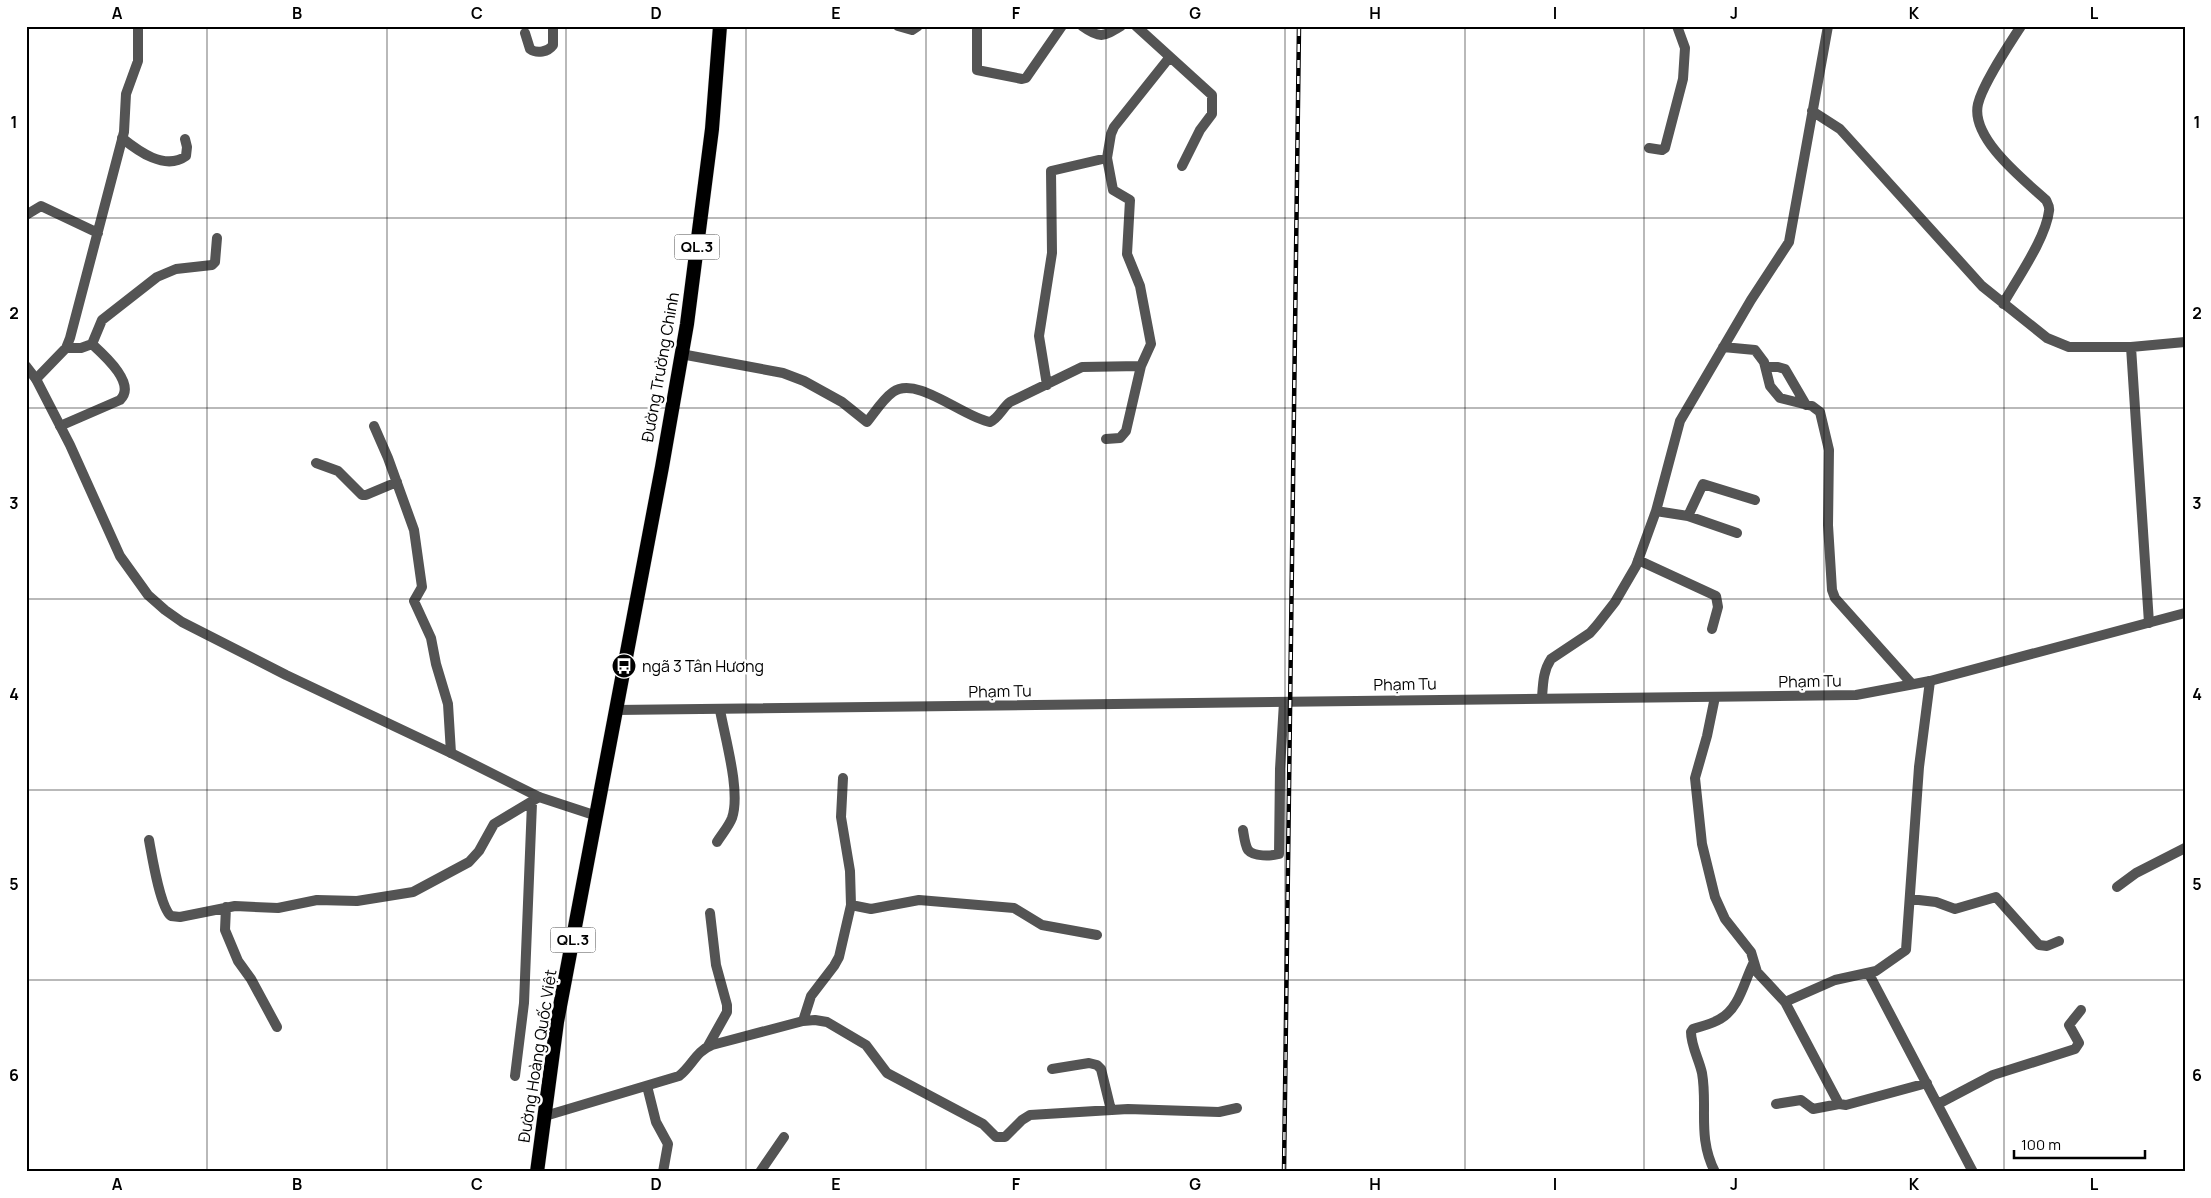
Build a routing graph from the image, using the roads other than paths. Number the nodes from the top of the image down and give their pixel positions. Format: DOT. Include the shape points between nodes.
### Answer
graph roads {
  1 [pos="138,26"];
  2 [pos="553,26"];
  3 [pos="720,26"];
  4 [pos="898,26"];
  5 [pos="918,26"];
  6 [pos="977,26"];
  7 [pos="1062,26"];
  8 [pos="1082,26"];
  9 [pos="1121,26"];
  10 [pos="1136,26"];
  11 [pos="1677,26"];
  12 [pos="1828,26"];
  13 [pos="2021,26"];
  14 [pos="525,33"];
  15 [pos="1169,58"];
  16 [pos="1812,111"];
  17 [pos="122,138"];
  18 [pos="185,140"];
  19 [pos="1649,148"];
  20 [pos="1107,158"];
  21 [pos="1182,166"];
  22 [pos="26,215"];
  23 [pos="98,233"];
  24 [pos="217,238"];
  25 [pos="2003,304"];
  26 [pos="2185,342"];
  27 [pos="92,344"];
  28 [pos="1724,347"];
  29 [pos="2131,347"];
  30 [pos="66,348"];
  31 [pos="681,354"];
  32 [pos="26,366"];
  33 [pos="1141,366"];
  34 [pos="1766,367"];
  35 [pos="36,379"];
  36 [pos="1047,385"];
  37 [pos="1806,404"];
  38 [pos="60,426"];
  39 [pos="374,426"];
  40 [pos="1106,439"];
  41 [pos="316,463"];
  42 [pos="397,482"];
  43 [pos="1755,500"];
  44 [pos="1656,511"];
  45 [pos="1688,516"];
  46 [pos="1737,533"];
  47 [pos="1638,560"];
  48 [pos="2185,613"];
  49 [pos="2150,623"];
  50 [pos="1712,629"];
  51 [pos="1930,681"];
  52 [pos="1912,684"];
  53 [pos="1715,697"];
  54 [pos="1542,698"];
  55 [pos="1284,702"];
  56 [pos="616,710"];
  57 [pos="720,710"];
  58 [pos="451,753"];
  59 [pos="843,778"];
  60 [pos="536,800"];
  61 [pos="596,816"];
  62 [pos="1243,830"];
  63 [pos="149,840"];
  64 [pos="717,842"];
  65 [pos="2185,848"];
  66 [pos="2117,888"];
  67 [pos="1910,899"];
  68 [pos="851,904"];
  69 [pos="226,907"];
  70 [pos="710,913"];
  71 [pos="1097,935"];
  72 [pos="2059,941"];
  73 [pos="1754,962"];
  74 [pos="1870,974"];
  75 [pos="1785,1002"];
  76 [pos="2081,1010"];
  77 [pos="803,1021"];
  78 [pos="276,1027"];
  79 [pos="708,1046"];
  80 [pos="1052,1069"];
  81 [pos="515,1076"];
  82 [pos="1927,1083"];
  83 [pos="647,1086"];
  84 [pos="1776,1104"];
  85 [pos="1839,1104"];
  86 [pos="1938,1104"];
  87 [pos="1236,1108"];
  88 [pos="1111,1110"];
  89 [pos="545,1116"];
  90 [pos="784,1137"];
  91 [pos="537,1172"];
  92 [pos="663,1172"];
  93 [pos="760,1172"];
  94 [pos="1715,1172"];
  95 [pos="1973,1172"];
  1 -- 17 [label="street" via="138,61 126,94"];
  2 -- 14 [label="street" via="553,45 546,51 530,49"];
  3 -- 31 [label="highway, Đường Trường Chinh / QL.3" via="712,129"];
  4 -- 5 [label="street" via="912,30"];
  6 -- 7 [label="street" via="977,70 1022,79 1026,78"];
  8 -- 9 [label="street" via="1100,36"];
  10 -- 15 [label="street"];
  11 -- 19 [label="street" via="1685,48 1683,78 1665,148"];
  12 -- 16 [label="street"];
  13 -- 25 [label="street" via="1982,94 1977,113 1995,152 2050,206 2038,241"];
  15 -- 20 [label="street" via="1114,127"];
  15 -- 21 [label="street" via="1212,94 1212,114"];
  16 -- 25 [label="street" via="1840,129 1963,266"];
  16 -- 28 [label="street" via="1789,241"];
  17 -- 18 [label="street" via="144,155 166,160 186,156"];
  17 -- 23 [label="street"];
  20 -- 33 [label="street" via="1113,190 1130,200 1127,254 1140,286 1151,344"];
  20 -- 36 [label="street" via="1051,171 1052,253 1039,336"];
  22 -- 23 [label="street" via="41,206"];
  23 -- 30 [label="street"];
  24 -- 27 [label="street" via="212,265 176,269 157,277 102,320"];
  25 -- 29 [label="street" via="2060,344 2069,347"];
  26 -- 29 [label="street"];
  27 -- 30 [label="street"];
  27 -- 38 [label="street" via="110,362 125,384 125,392 120,400"];
  28 -- 34 [label="street" via="1755,350"];
  28 -- 44 [label="street" via="1680,421"];
  29 -- 49 [label="street"];
  30 -- 35 [label="street"];
  31 -- 36 [label="street" via="804,381 842,402 867,422 900,388 924,392 990,422 1010,402"];
  31 -- 56 [label="highway, Đường Trường Chinh / QL.3"];
  32 -- 35 [label="street"];
  33 -- 36 [label="street" via="1082,367"];
  33 -- 40 [label="street" via="1126,431 1120,438"];
  34 -- 37 [label="street" via="1785,370"];
  34 -- 37 [label="street" via="1768,382 1780,398"];
  35 -- 38 [label="street"];
  37 -- 52 [label="street" via="1820,412 1829,448 1828,525 1835,598"];
  38 -- 58 [label="street" via="120,556 148,595 165,610 286,676"];
  39 -- 42 [label="street"];
  41 -- 42 [label="street" via="338,472 366,496"];
  42 -- 58 [label="street" via="416,539 422,587 414,601 431,638 448,704"];
  43 -- 45 [label="street" via="1703,484"];
  44 -- 45 [label="street"];
  44 -- 47 [label="street"];
  45 -- 46 [label="street"];
  47 -- 50 [label="street" via="1716,596 1718,608"];
  47 -- 54 [label="street" via="1598,625 1551,659 1544,677"];
  48 -- 49 [label="street, Phạm Tu"];
  49 -- 51 [label="street, Phạm Tu"];
  51 -- 52 [label="street, Phạm Tu"];
  51 -- 67 [label="street" via="1919,767"];
  52 -- 53 [label="street, Phạm Tu" via="1866,694"];
  53 -- 54 [label="street, Phạm Tu"];
  53 -- 73 [label="street" via="1695,778 1702,844 1719,909"];
  54 -- 55 [label="street, Phạm Tu"];
  55 -- 57 [label="street, Phạm Tu"];
  55 -- 62 [label="street" via="1279,854 1252,852 1247,847"];
  56 -- 57 [label="street, Phạm Tu"];
  56 -- 61 [label="highway, Đường Hoàng Quốc Việt / QL.3"];
  57 -- 64 [label="street" via="732,774 733,804 731,819"];
  58 -- 60 [label="street"];
  59 -- 68 [label="street" via="841,817 850,871"];
  60 -- 61 [label="street"];
  60 -- 69 [label="street" via="494,824 469,862 413,892 357,901 317,900 278,908"];
  60 -- 81 [label="street" via="524,1003"];
  61 -- 89 [label="highway, Đường Hoàng Quốc Việt / QL.3" via="557,1022"];
  63 -- 69 [label="street" via="168,914 180,917"];
  65 -- 66 [label="street" via="2136,873"];
  67 -- 72 [label="street" via="1936,902 1955,909 1996,897 2039,945 2047,946"];
  67 -- 74 [label="street" via="1906,950"];
  68 -- 71 [label="street" via="871,909 919,900 1014,908 1042,925"];
  68 -- 77 [label="street" via="839,957 811,996"];
  69 -- 78 [label="street" via="225,930 238,961 255,985"];
  70 -- 79 [label="street" via="716,965 727,1005"];
  73 -- 75 [label="street" via="1757,972"];
  73 -- 94 [label="street" via="1729,1013 1691,1032 1702,1072 1707,1151"];
  74 -- 75 [label="street" via="1835,980"];
  74 -- 82 [label="street"];
  75 -- 85 [label="street"];
  76 -- 86 [label="street" via="2069,1024 2079,1043 2075,1050 1993,1075"];
  77 -- 79 [label="street"];
  77 -- 88 [label="street" via="827,1022 866,1044 887,1073 983,1124 996,1137 1005,1137 1030,1115"];
  79 -- 83 [label="street" via="679,1076"];
  80 -- 88 [label="street" via="1097,1064"];
  82 -- 85 [label="street" via="1846,1105"];
  82 -- 86 [label="street"];
  83 -- 89 [label="street"];
  83 -- 92 [label="street" via="656,1122 668,1144"];
  84 -- 85 [label="street" via="1801,1100 1812,1109"];
  86 -- 95 [label="street"];
  87 -- 88 [label="street" via="1219,1112"];
  89 -- 91 [label="highway, Đường Hoàng Quốc Việt / QL.3"];
  90 -- 93 [label="street"];
}
